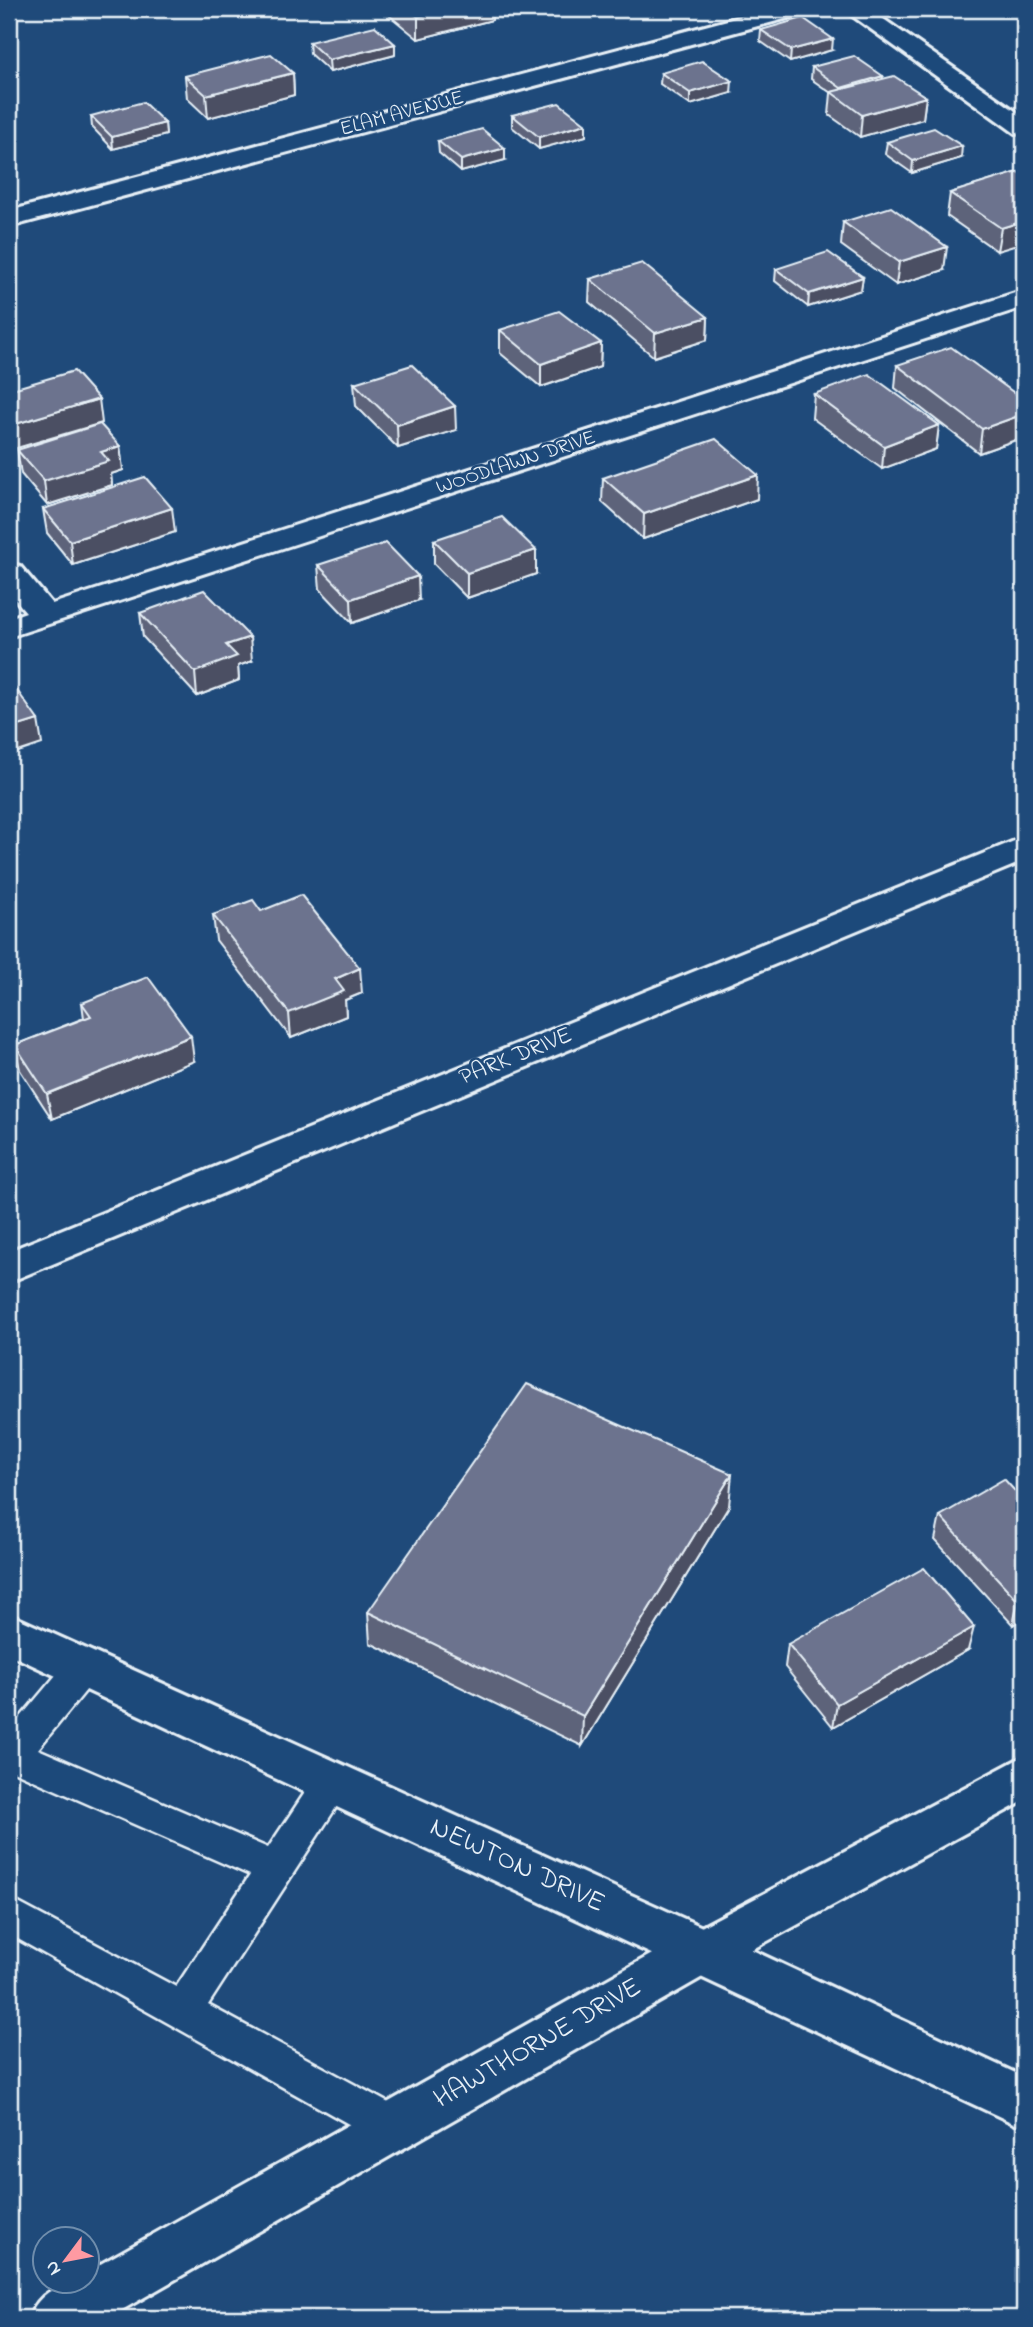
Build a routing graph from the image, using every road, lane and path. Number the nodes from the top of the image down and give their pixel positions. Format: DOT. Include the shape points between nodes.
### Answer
graph roads {
  1 [pos="795,9"];
  2 [pos="854,9"];
  3 [pos="1024,128"];
  4 [pos="9,219"];
  5 [pos="1024,298"];
  6 [pos="9,572"];
  7 [pos="45,616"];
  8 [pos="9,628"];
  9 [pos="1024,848"];
  10 [pos="9,1267"];
  11 [pos="9,1633"];
  12 [pos="84,1667"];
  13 [pos="10,1755"];
  14 [pos="1024,1777"];
  15 [pos="333,1781"];
  16 [pos="276,1869"];
  17 [pos="9,1915"];
  18 [pos="703,1951"];
  19 [pos="183,2010"];
  20 [pos="1024,2103"];
  21 [pos="393,2127"];
  22 [pos="56,2318"];
  1 -- 4 [label="street, ELAM AVENUE"];
  2 -- 3 [label="street"];
  5 -- 7 [label="street, WOODLAWN DRIVE"];
  6 -- 7 [label="street"];
  7 -- 8 [label="street, WOODLAWN DRIVE"];
  9 -- 10 [label="street, PARK DRIVE"];
  11 -- 12 [label="street, NEWTON DRIVE"];
  12 -- 13 [label="lane"];
  12 -- 15 [label="street, NEWTON DRIVE"];
  13 -- 16 [label="lane"];
  14 -- 18 [label="street, HAWTHORNE DRIVE"];
  15 -- 16 [label="lane"];
  15 -- 18 [label="street, NEWTON DRIVE"];
  16 -- 19 [label="lane"];
  17 -- 19 [label="lane"];
  18 -- 20 [label="street, NEWTON DRIVE"];
  18 -- 21 [label="street, HAWTHORNE DRIVE"];
  19 -- 21 [label="lane"];
  21 -- 22 [label="street, HAWTHORNE DRIVE"];
}
